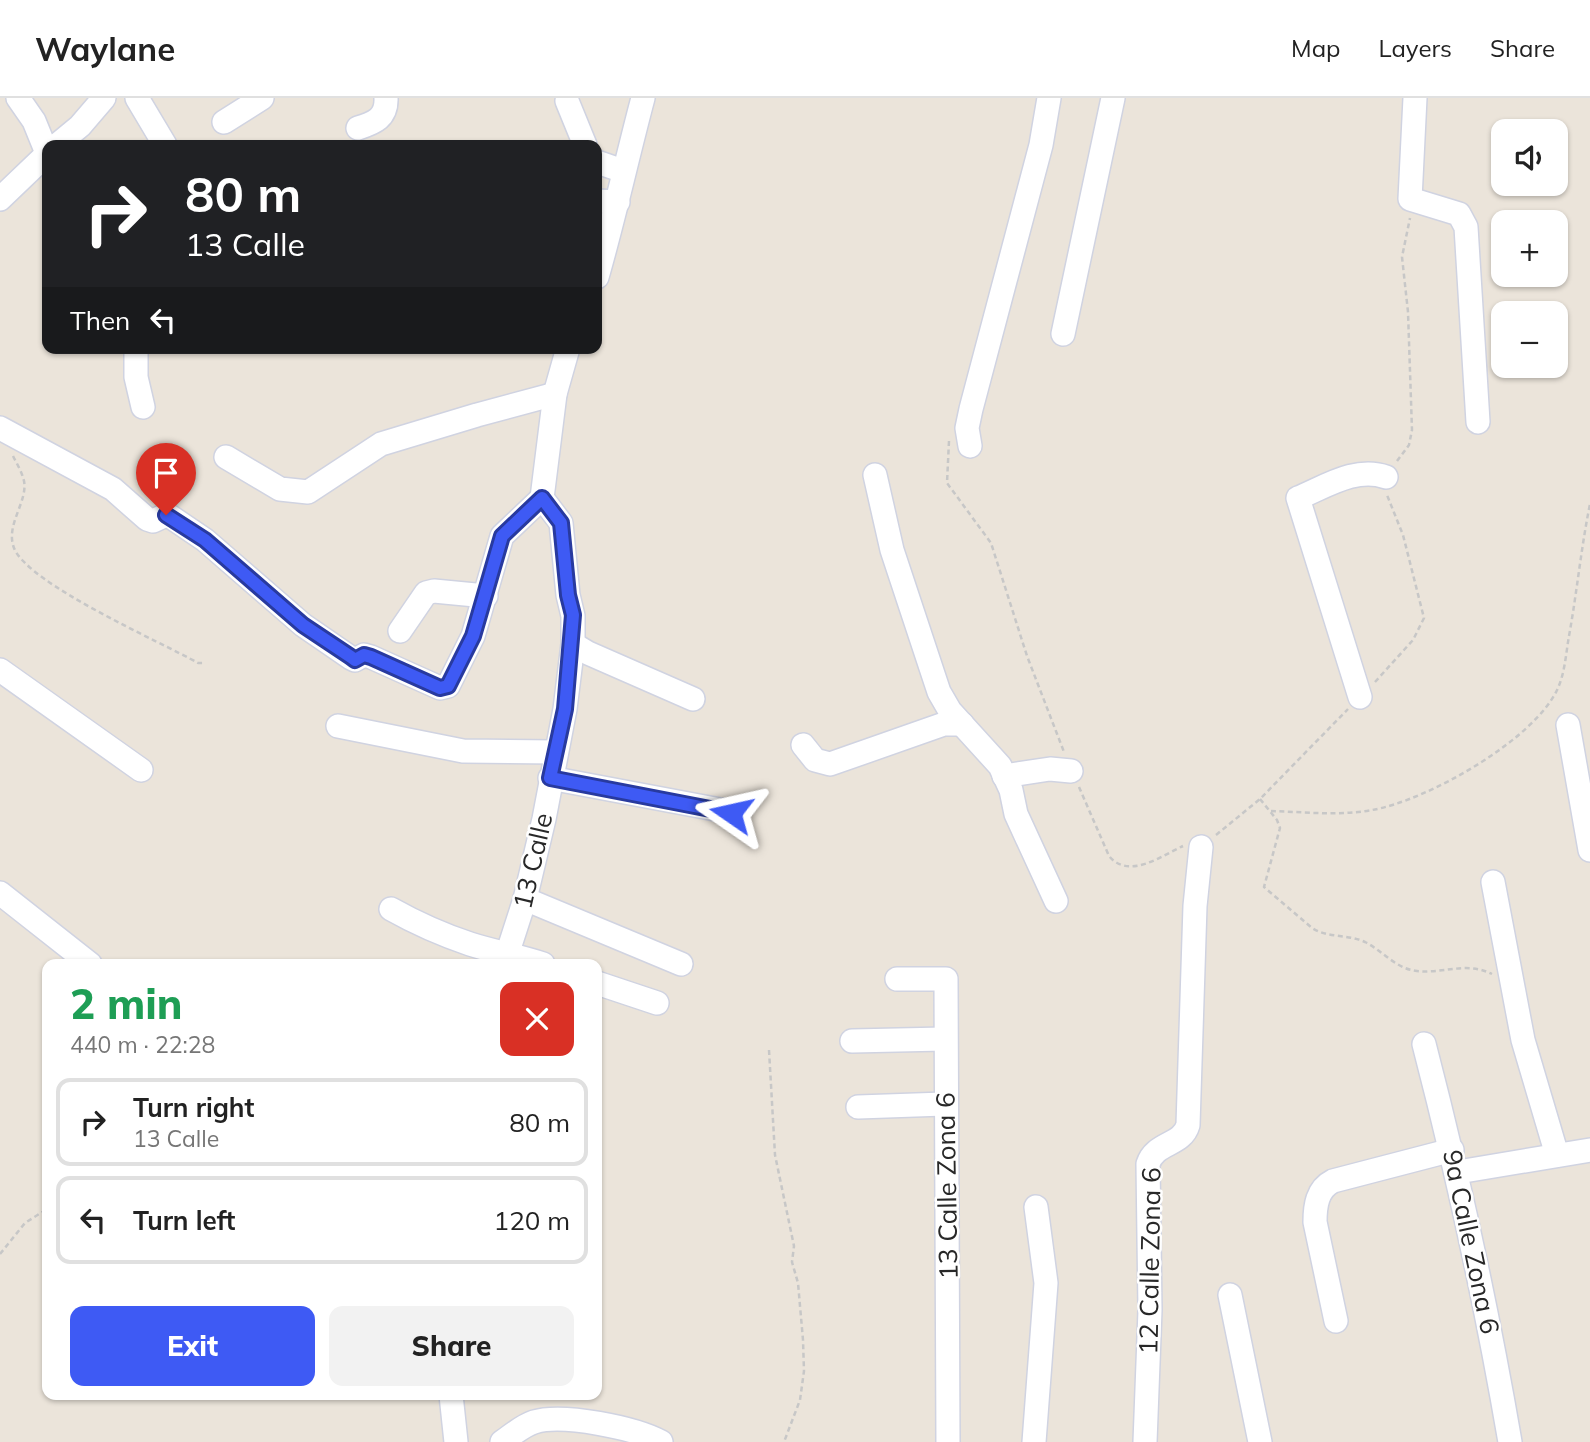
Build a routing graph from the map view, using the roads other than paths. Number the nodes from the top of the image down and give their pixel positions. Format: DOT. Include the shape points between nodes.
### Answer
graph roads {
  1 [pos="18,98"];
  2 [pos="104,98"];
  3 [pos="137,98"];
  4 [pos="262,98"];
  5 [pos="386,98"];
  6 [pos="643,98"];
  7 [pos="1049,98"];
  8 [pos="1113,98"];
  9 [pos="1415,98"];
  10 [pos="567,101"];
  11 [pos="223,122"];
  12 [pos="358,128"];
  13 [pos="64,140"];
  14 [pos="162,140"];
  15 [pos="583,140"];
  16 [pos="42,141"];
  17 [pos="42,158"];
  18 [pos="602,164"];
  19 [pos="623,171"];
  20 [pos="0,200"];
  21 [pos="608,202"];
  22 [pos="602,243"];
  23 [pos="1063,334"];
  24 [pos="136,354"];
  25 [pos="566,354"];
  26 [pos="555,394"];
  27 [pos="143,407"];
  28 [pos="1478,422"];
  29 [pos="0,428"];
  30 [pos="970,446"];
  31 [pos="226,457"];
  32 [pos="875,475"];
  33 [pos="1386,477"];
  34 [pos="542,498"];
  35 [pos="486,596"];
  36 [pos="401,631"];
  37 [pos="573,644"];
  38 [pos="0,670"];
  39 [pos="1360,697"];
  40 [pos="693,699"];
  41 [pos="962,724"];
  42 [pos="1568,725"];
  43 [pos="338,726"];
  44 [pos="803,745"];
  45 [pos="556,752"];
  46 [pos="141,770"];
  47 [pos="1071,771"];
  48 [pos="1004,776"];
  49 [pos="550,778"];
  50 [pos="731,813"];
  51 [pos="1201,848"];
  52 [pos="1590,850"];
  53 [pos="1493,882"];
  54 [pos="0,893"];
  55 [pos="526,899"];
  56 [pos="1056,901"];
  57 [pos="391,909"];
  58 [pos="506,958"];
  59 [pos="84,959"];
  60 [pos="681,964"];
  61 [pos="897,979"];
  62 [pos="602,984"];
  63 [pos="657,1003"];
  64 [pos="944,1039"];
  65 [pos="852,1041"];
  66 [pos="1424,1044"];
  67 [pos="944,1104"];
  68 [pos="858,1107"];
  69 [pos="1590,1150"];
  70 [pos="1557,1155"];
  71 [pos="1455,1161"];
  72 [pos="1036,1207"];
  73 [pos="1230,1295"];
  74 [pos="1336,1321"];
  75 [pos="452,1400"];
  76 [pos="456,1442"];
  77 [pos="502,1442"];
  78 [pos="661,1442"];
  79 [pos="948,1442"];
  80 [pos="1034,1442"];
  81 [pos="1145,1442"];
  82 [pos="1260,1442"];
  83 [pos="1510,1442"];
  1 -- 16 [label="street"];
  2 -- 13 [label="street"];
  3 -- 14 [label="street"];
  4 -- 11 [label="street"];
  5 -- 12 [label="street" via="382,116"];
  6 -- 19 [label="street"];
  7 -- 30 [label="street" via="1041,145 971,409"];
  8 -- 23 [label="street"];
  9 -- 28 [label="street" via="1410,200 1458,214 1465,221"];
  10 -- 15 [label="street"];
  17 -- 20 [label="street"];
  18 -- 19 [label="street"];
  19 -- 21 [label="street"];
  21 -- 22 [label="street"];
  24 -- 27 [label="street"];
  25 -- 26 [label="street"];
  26 -- 31 [label="street" via="381,444 308,492 280,489"];
  26 -- 34 [label="street"];
  29 -- 35 [label="street" via="113,489 148,519 171,517 205,540 303,625 355,660 371,657 445,687 473,636"];
  32 -- 41 [label="street" via="892,550 939,692"];
  33 -- 39 [label="street" via="1366,472 1298,498"];
  34 -- 35 [label="street" via="502,536"];
  34 -- 37 [label="street, 13 Calle" via="561,523"];
  35 -- 36 [label="street" via="426,593"];
  37 -- 40 [label="street"];
  37 -- 45 [label="street, 13 Calle"];
  38 -- 46 [label="street"];
  41 -- 44 [label="street" via="944,724 830,764 815,760"];
  41 -- 48 [label="street"];
  42 -- 52 [label="street"];
  43 -- 45 [label="street" via="463,751"];
  45 -- 49 [label="street, 13 Calle"];
  47 -- 48 [label="street" via="1050,769"];
  48 -- 56 [label="street" via="1016,814"];
  49 -- 50 [label="street"];
  49 -- 55 [label="street, 13 Calle"];
  51 -- 81 [label="street, 12 Calle Zona 6" via="1188,1125 1181,1137 1154,1152 1147,1169 1150,1310"];
  53 -- 70 [label="street" via="1523,1040"];
  54 -- 59 [label="street"];
  55 -- 58 [label="street, 13 Calle"];
  55 -- 60 [label="street"];
  57 -- 58 [label="street"];
  61 -- 64 [label="street, 13 Calle Zona 6" via="946,978"];
  62 -- 63 [label="street"];
  64 -- 65 [label="street"];
  64 -- 67 [label="street, 13 Calle Zona 6"];
  66 -- 71 [label="street, 9a Calle Zona 6"];
  67 -- 68 [label="street"];
  67 -- 79 [label="street, 13 Calle Zona 6"];
  69 -- 70 [label="street"];
  70 -- 71 [label="street"];
  71 -- 74 [label="street" via="1333,1181 1322,1190 1315,1222"];
  71 -- 83 [label="street, 9a Calle Zona 6"];
  72 -- 80 [label="street" via="1046,1283"];
  73 -- 82 [label="street"];
  75 -- 76 [label="street"];
  77 -- 78 [label="street" via="527,1424 553,1420 628,1430"];
}
